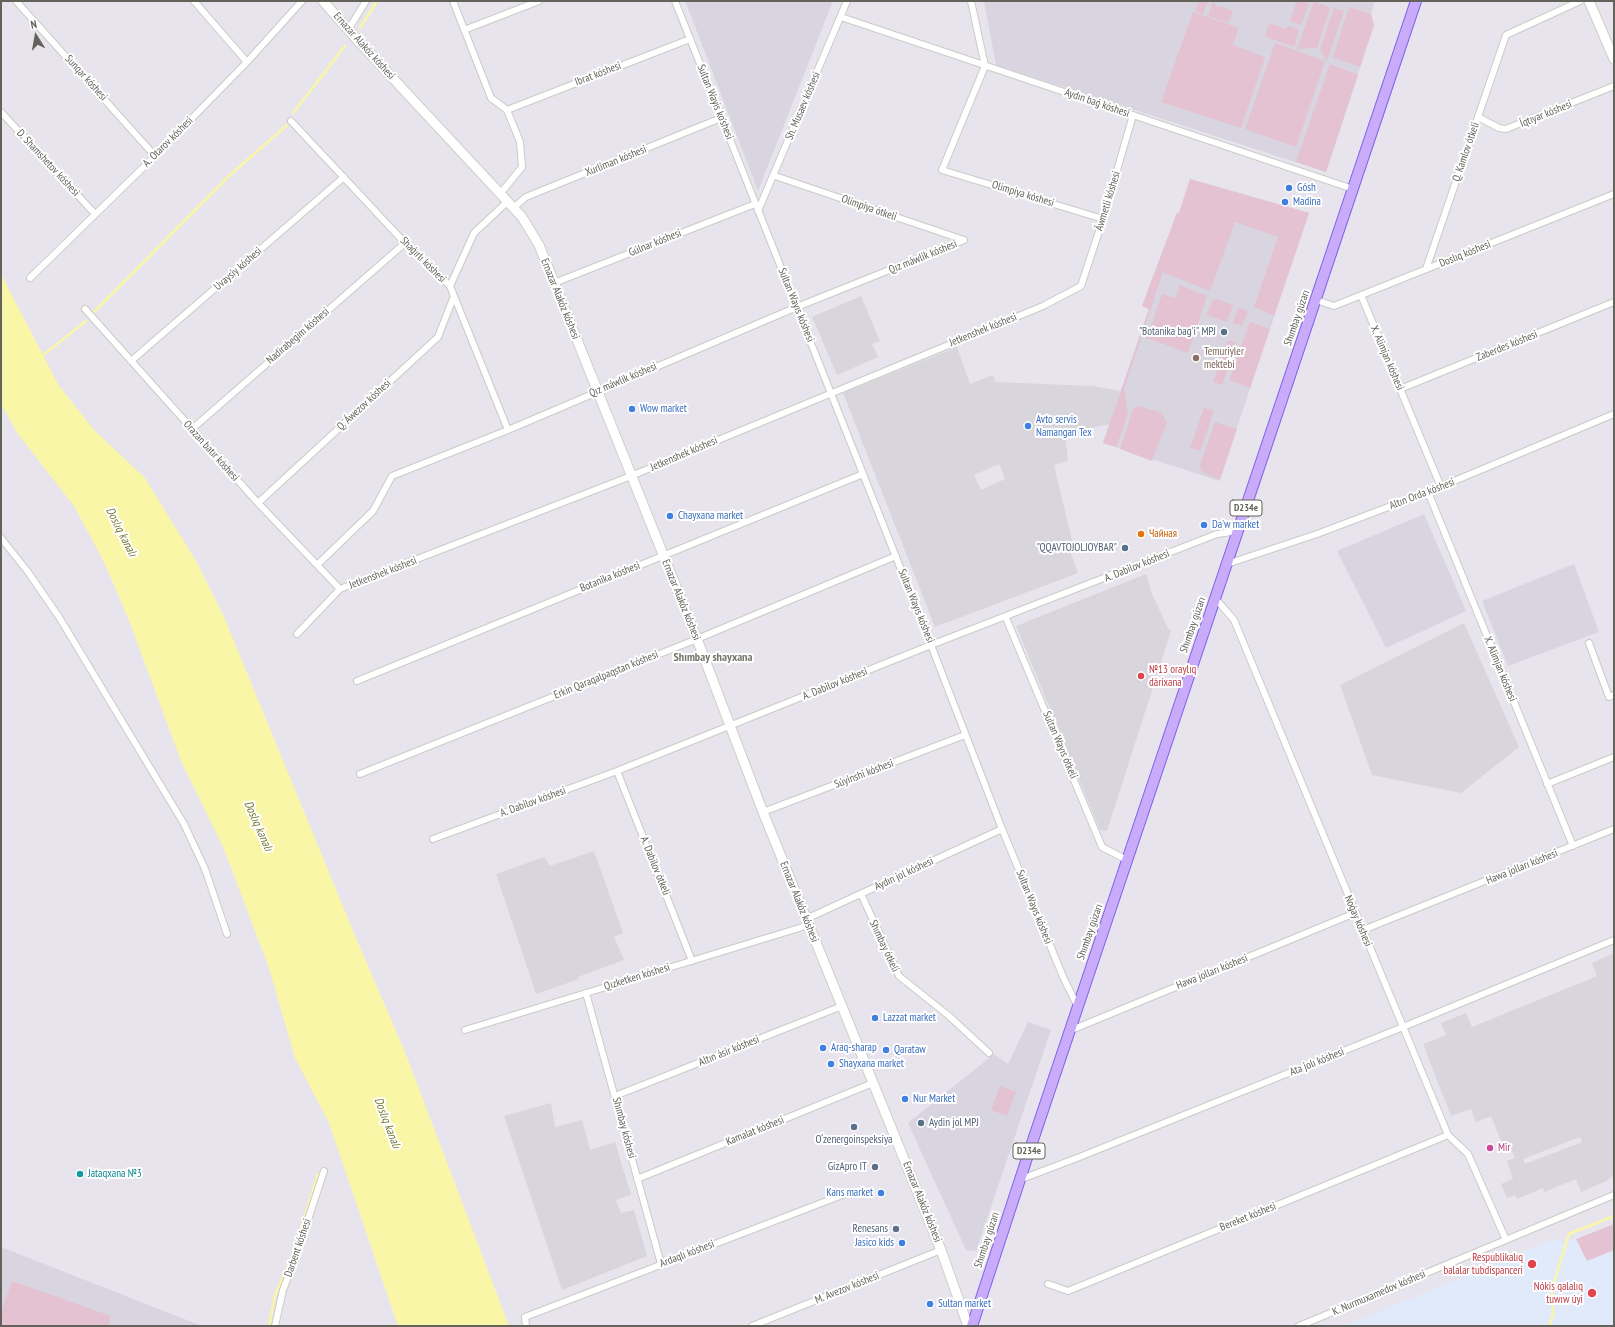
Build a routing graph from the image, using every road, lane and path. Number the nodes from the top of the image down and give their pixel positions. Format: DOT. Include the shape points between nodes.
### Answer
graph roads {
  1 [pos="16,1"];
  2 [pos="194,1"];
  3 [pos="302,1"];
  4 [pos="323,1"];
  5 [pos="366,1"];
  6 [pos="453,1"];
  7 [pos="539,1"];
  8 [pos="675,1"];
  9 [pos="847,1"];
  10 [pos="971,1"];
  11 [pos="1416,1"];
  12 [pos="1580,1"];
  13 [pos="1589,1"];
  14 [pos="841,17"];
  15 [pos="348,30"];
  16 [pos="464,30"];
  17 [pos="690,39"];
  18 [pos="1614,59"];
  19 [pos="247,62"];
  20 [pos="986,66"];
  21 [pos="1614,86"];
  22 [pos="506,110"];
  23 [pos="1,112"];
  24 [pos="1133,115"];
  25 [pos="1478,117"];
  26 [pos="721,118"];
  27 [pos="291,121"];
  28 [pos="155,156"];
  29 [pos="774,176"];
  30 [pos="344,177"];
  31 [pos="1353,189"];
  32 [pos="500,194"];
  33 [pos="1614,194"];
  34 [pos="755,204"];
  35 [pos="510,205"];
  36 [pos="758,211"];
  37 [pos="95,214"];
  38 [pos="1103,219"];
  39 [pos="964,240"];
  40 [pos="405,243"];
  41 [pos="1426,269"];
  42 [pos="30,278"];
  43 [pos="554,283"];
  44 [pos="450,286"];
  45 [pos="1081,286"];
  46 [pos="1361,295"];
  47 [pos="454,296"];
  48 [pos="1316,300"];
  49 [pos="1614,302"];
  50 [pos="796,307"];
  51 [pos="85,309"];
  52 [pos="131,362"];
  53 [pos="1400,389"];
  54 [pos="597,392"];
  55 [pos="831,392"];
  56 [pos="1614,414"];
  57 [pos="192,429"];
  58 [pos="508,430"];
  59 [pos="863,474"];
  60 [pos="631,476"];
  61 [pos="1441,487"];
  62 [pos="1428,492"];
  63 [pos="258,503"];
  64 [pos="1238,531"];
  65 [pos="1,538"];
  66 [pos="663,556"];
  67 [pos="896,556"];
  68 [pos="1227,564"];
  69 [pos="317,565"];
  70 [pos="340,590"];
  71 [pos="1215,598"];
  72 [pos="1006,618"];
  73 [pos="297,634"];
  74 [pos="697,639"];
  75 [pos="1588,643"];
  76 [pos="931,645"];
  77 [pos="357,681"];
  78 [pos="1614,695"];
  79 [pos="730,726"];
  80 [pos="965,735"];
  81 [pos="1614,757"];
  82 [pos="617,771"];
  83 [pos="360,774"];
  84 [pos="1547,784"];
  85 [pos="763,812"];
  86 [pos="1002,829"];
  87 [pos="1614,829"];
  88 [pos="433,839"];
  89 [pos="1573,846"];
  90 [pos="1127,860"];
  91 [pos="862,894"];
  92 [pos="1355,913"];
  93 [pos="808,922"];
  94 [pos="1362,930"];
  95 [pos="227,934"];
  96 [pos="1614,940"];
  97 [pos="692,961"];
  98 [pos="586,993"];
  99 [pos="842,1006"];
  100 [pos="1078,1007"];
  101 [pos="1403,1027"];
  102 [pos="465,1030"];
  103 [pos="1069,1031"];
  104 [pos="989,1053"];
  105 [pos="873,1083"];
  106 [pos="615,1096"];
  107 [pos="1448,1135"];
  108 [pos="324,1170"];
  109 [pos="637,1179"];
  110 [pos="1019,1180"];
  111 [pos="850,1192"];
  112 [pos="1614,1195"];
  113 [pos="1506,1240"];
  114 [pos="941,1250"];
  115 [pos="661,1264"];
  116 [pos="1048,1284"];
  117 [pos="275,1326"];
  118 [pos="526,1326"];
  119 [pos="752,1326"];
  120 [pos="968,1326"];
  121 [pos="972,1326"];
  122 [pos="1299,1326"];
  1 -- 28 [label="street, Sunqar kóshesi"];
  2 -- 19 [label="street"];
  3 -- 19 [label="street, A. Otarov kóshesi"];
  4 -- 15 [label="main road, Ernazar Alakóz kóshesi"];
  5 -- 15 [label="street"];
  6 -- 16 [label="street"];
  7 -- 16 [label="street"];
  8 -- 17 [label="street, Sultan Wayis ko'shesi"];
  9 -- 14 [label="street, Sh. Musaev kóshesi"];
  10 -- 20 [label="street"];
  11 -- 31 [label="main road, Shımbay gúzarı / D234e"];
  12 -- 25 [label="street, Q. Kamlov ótkeli" via="1506,35"];
  13 -- 18 [label="main road"];
  14 -- 20 [label="street, Aydın baǵ kóshesi"];
  14 -- 29 [label="street, Sh. Musaev kóshesi"];
  15 -- 32 [label="main road, Ernazar Alakóz kóshesi"];
  16 -- 22 [label="street" via="491,98"];
  17 -- 22 [label="street, Ibrat kóshesi"];
  17 -- 26 [label="street, Sultan Wayis ko'shesi"];
  19 -- 28 [label="street, A. Otarov kóshesi"];
  20 -- 24 [label="street, Aydın baǵ kóshesi"];
  20 -- 38 [label="street, Olimpiya kóshesi" via="942,170"];
  21 -- 25 [label="street, Íqtıyar kóshesi" via="1506,129"];
  22 -- 32 [label="street" via="520,142 522,167"];
  23 -- 37 [label="street, D. Shamshetov kóshesi"];
  24 -- 31 [label="street, Aydın baǵ kóshesi"];
  24 -- 38 [label="street, Áwmetli kóshesi"];
  25 -- 41 [label="street, Q. Kamlov ótkeli"];
  26 -- 34 [label="street, Sultan Wayis ko'shesi"];
  26 -- 35 [label="street, Xurliman kóshesi"];
  27 -- 30 [label="street, Shaǵırlı kóshesi"];
  28 -- 37 [label="street, A. Otarov kóshesi"];
  29 -- 36 [label="street, Sh. Musaev kóshesi"];
  29 -- 39 [label="street, Olimpiya ótkeli"];
  30 -- 40 [label="street, Shaǵırlı kóshesi"];
  30 -- 52 [label="street, Uvaysiy kóshesi"];
  31 -- 48 [label="main road, Shımbay gúzarı / D234e"];
  32 -- 35 [label="main road, Ernazar Alakóz kóshesi"];
  33 -- 41 [label="street, Doslıq kóshesi"];
  34 -- 36 [label="street, Sultan Wayıs kóshesi"];
  34 -- 43 [label="street, Gúlnar kóshesi"];
  35 -- 43 [label="main road, Ernazar Alakóz kóshesi" via="522,217 539,245"];
  35 -- 44 [label="street, Xurliman kóshesi" via="474,233"];
  36 -- 50 [label="street, Sultan Wayıs kóshesi"];
  37 -- 42 [label="street, A. Otarov kóshesi"];
  38 -- 45 [label="street, Áwmetli kóshesi"];
  39 -- 50 [label="street, Qız máwlik kóshesi"];
  40 -- 44 [label="street, Shaǵırlı kóshesi"];
  40 -- 57 [label="street, Nadirabegim kóshesi"];
  41 -- 46 [label="street, Doslıq kóshesi"];
  43 -- 54 [label="main road, Ernazar Alakóz kóshesi"];
  44 -- 47 [label="street, Shaǵırlı kóshesi"];
  45 -- 55 [label="street, Jetkenshek kóshesi" via="1042,306"];
  46 -- 48 [label="street, Doslıq kóshesi" via="1334,306"];
  46 -- 53 [label="street, X. Alimjan kóshesi"];
  47 -- 58 [label="street, Shaǵırlı kóshesi"];
  47 -- 63 [label="street, Q. Áwezov kóshesi" via="438,337"];
  48 -- 64 [label="main road, Shımbay gúzarı / D234e"];
  49 -- 53 [label="street, Zaberdes kóshesi"];
  50 -- 54 [label="street, Qız máwlik kóshesi"];
  50 -- 55 [label="street, Sultan Wayıs kóshesi"];
  51 -- 52 [label="street, Orazan batır kóshesi"];
  52 -- 57 [label="street, Orazan batır kóshesi"];
  53 -- 61 [label="street, X. Alimjan kóshesi"];
  54 -- 58 [label="street, Qız máwlik kóshesi"];
  54 -- 60 [label="main road, Ernazar Alakóz kóshesi"];
  55 -- 59 [label="street, Sultan Wayıs kóshesi"];
  55 -- 60 [label="street, Jetkenshek kóshesi"];
  56 -- 61 [label="street, Altın Orda kóshesi"];
  57 -- 63 [label="street, Orazan batır kóshesi"];
  58 -- 69 [label="street, Qız máwlik kóshesi" via="392,476 373,511"];
  59 -- 66 [label="street, Botanika kóshesi"];
  59 -- 67 [label="street, Sultan Wayıs kóshesi"];
  60 -- 66 [label="main road, Ernazar Alakóz kóshesi"];
  60 -- 70 [label="street, Jetkenshek kóshesi"];
  61 -- 62 [label="street, Altın Orda kóshesi"];
  62 -- 68 [label="street, Altın Orda kóshesi" via="1317,534"];
  62 -- 84 [label="street, X. Alimjan kóshesi"];
  63 -- 69 [label="street, Orazan batır kóshesi"];
  64 -- 68 [label="main road, Shımbay gúzarı / D234e"];
  64 -- 72 [label="street, A. Dabilov kóshesi" via="1217,534"];
  65 -- 95 [label="street" via="59,617 184,824 205,869"];
  66 -- 74 [label="main road, Ernazar Alakóz kóshesi"];
  66 -- 77 [label="street, Botanika kóshesi"];
  67 -- 74 [label="street, Erkin Qaraqalpaqstan kóshesi"];
  67 -- 76 [label="street, Sultan Wayıs kóshesi"];
  68 -- 71 [label="main road, Shımbay gúzarı / D234e"];
  69 -- 70 [label="street, Orazan batır kóshesi"];
  70 -- 73 [label="street, Jetkenshek kóshesi"];
  71 -- 90 [label="main road, Shımbay gúzarı / D234e"];
  71 -- 92 [label="street, Noǵay kóshesi" via="1234,620"];
  72 -- 76 [label="street, A. Dabilov kóshesi"];
  72 -- 90 [label="street, Sultan Wayıs ótkeli" via="1102,847"];
  74 -- 79 [label="main road, Ernazar Alakóz kóshesi"];
  74 -- 83 [label="street, Erkin Qaraqalpaqstan kóshesi"];
  75 -- 78 [label="street" via="1609,697"];
  76 -- 79 [label="street, A. Dabilov kóshesi"];
  76 -- 80 [label="street, Sultan Wayıs kóshesi"];
  79 -- 82 [label="street, A. Dabilov kóshesi"];
  79 -- 85 [label="main road, Ernazar Alakóz kóshesi"];
  80 -- 85 [label="street, Súyinshi kóshesi"];
  80 -- 86 [label="street, Sultan Wayıs kóshesi"];
  81 -- 84 [label="street"];
  82 -- 88 [label="street, A. Dabilov kóshesi"];
  82 -- 97 [label="street, A. Dabilov ótkeli"];
  84 -- 89 [label="street, X. Alimjan kóshesi"];
  85 -- 93 [label="main road, Ernazar Alakóz kóshesi"];
  86 -- 91 [label="street, Aydın jol kóshesi"];
  86 -- 100 [label="street, Sultan Wayıs kóshesi"];
  87 -- 89 [label="street, Hawa jolları kóshesi"];
  89 -- 94 [label="street, Hawa jolları kóshesi"];
  90 -- 100 [label="main road, Shımbay gúzarı / D234e"];
  91 -- 93 [label="street, Aydın jol kóshesi"];
  91 -- 104 [label="street, Shımbay ótkeli" via="899,976 949,1016"];
  92 -- 94 [label="street, Noǵay kóshesi"];
  92 -- 103 [label="street, Hawa jolları kóshesi"];
  93 -- 97 [label="street, Qızketken kóshesi"];
  93 -- 99 [label="main road, Ernazar Alakóz kóshesi"];
  94 -- 101 [label="street, Noǵay kóshesi"];
  96 -- 101 [label="street, Ata jolı kóshesi"];
  97 -- 98 [label="street, Qızketken kóshesi"];
  98 -- 102 [label="street, Qızketken kóshesi"];
  98 -- 106 [label="street, Shımbay kóshesi"];
  99 -- 105 [label="main road, Ernazar Alakóz kóshesi"];
  99 -- 106 [label="street, Altın ásir kóshesi"];
  100 -- 103 [label="main road, Shımbay gúzarı / D234e"];
  101 -- 107 [label="street, Noǵay kóshesi"];
  101 -- 110 [label="street, Ata jolı kóshesi"];
  103 -- 110 [label="main road, Shımbay gúzarı / D234e"];
  105 -- 109 [label="street, Kamalat kóshesi"];
  105 -- 114 [label="main road, Ernazar Alakóz kóshesi"];
  106 -- 109 [label="street, Shımbay kóshesi"];
  107 -- 113 [label="street, Noǵay kóshesi" via="1468,1154"];
  107 -- 116 [label="street, Bereket kóshesi" via="1068,1291"];
  108 -- 117 [label="street, Darbent kóshesi" via="296,1259 283,1290"];
  109 -- 115 [label="street, Shımbay kóshesi"];
  110 -- 121 [label="main road, Shımbay gúzarı / D234e"];
  111 -- 115 [label="street, Ardaqlı kóshesi"];
  112 -- 113 [label="street, K. Nurmuxamedov kóshesi"];
  113 -- 122 [label="street, K. Nurmuxamedov kóshesi"];
  114 -- 119 [label="street, M. Avezov kóshesi"];
  114 -- 120 [label="main road, Ernazar Alakóz kóshesi"];
  115 -- 118 [label="street, Ardaqlı kóshesi" via="525,1317"];
}
